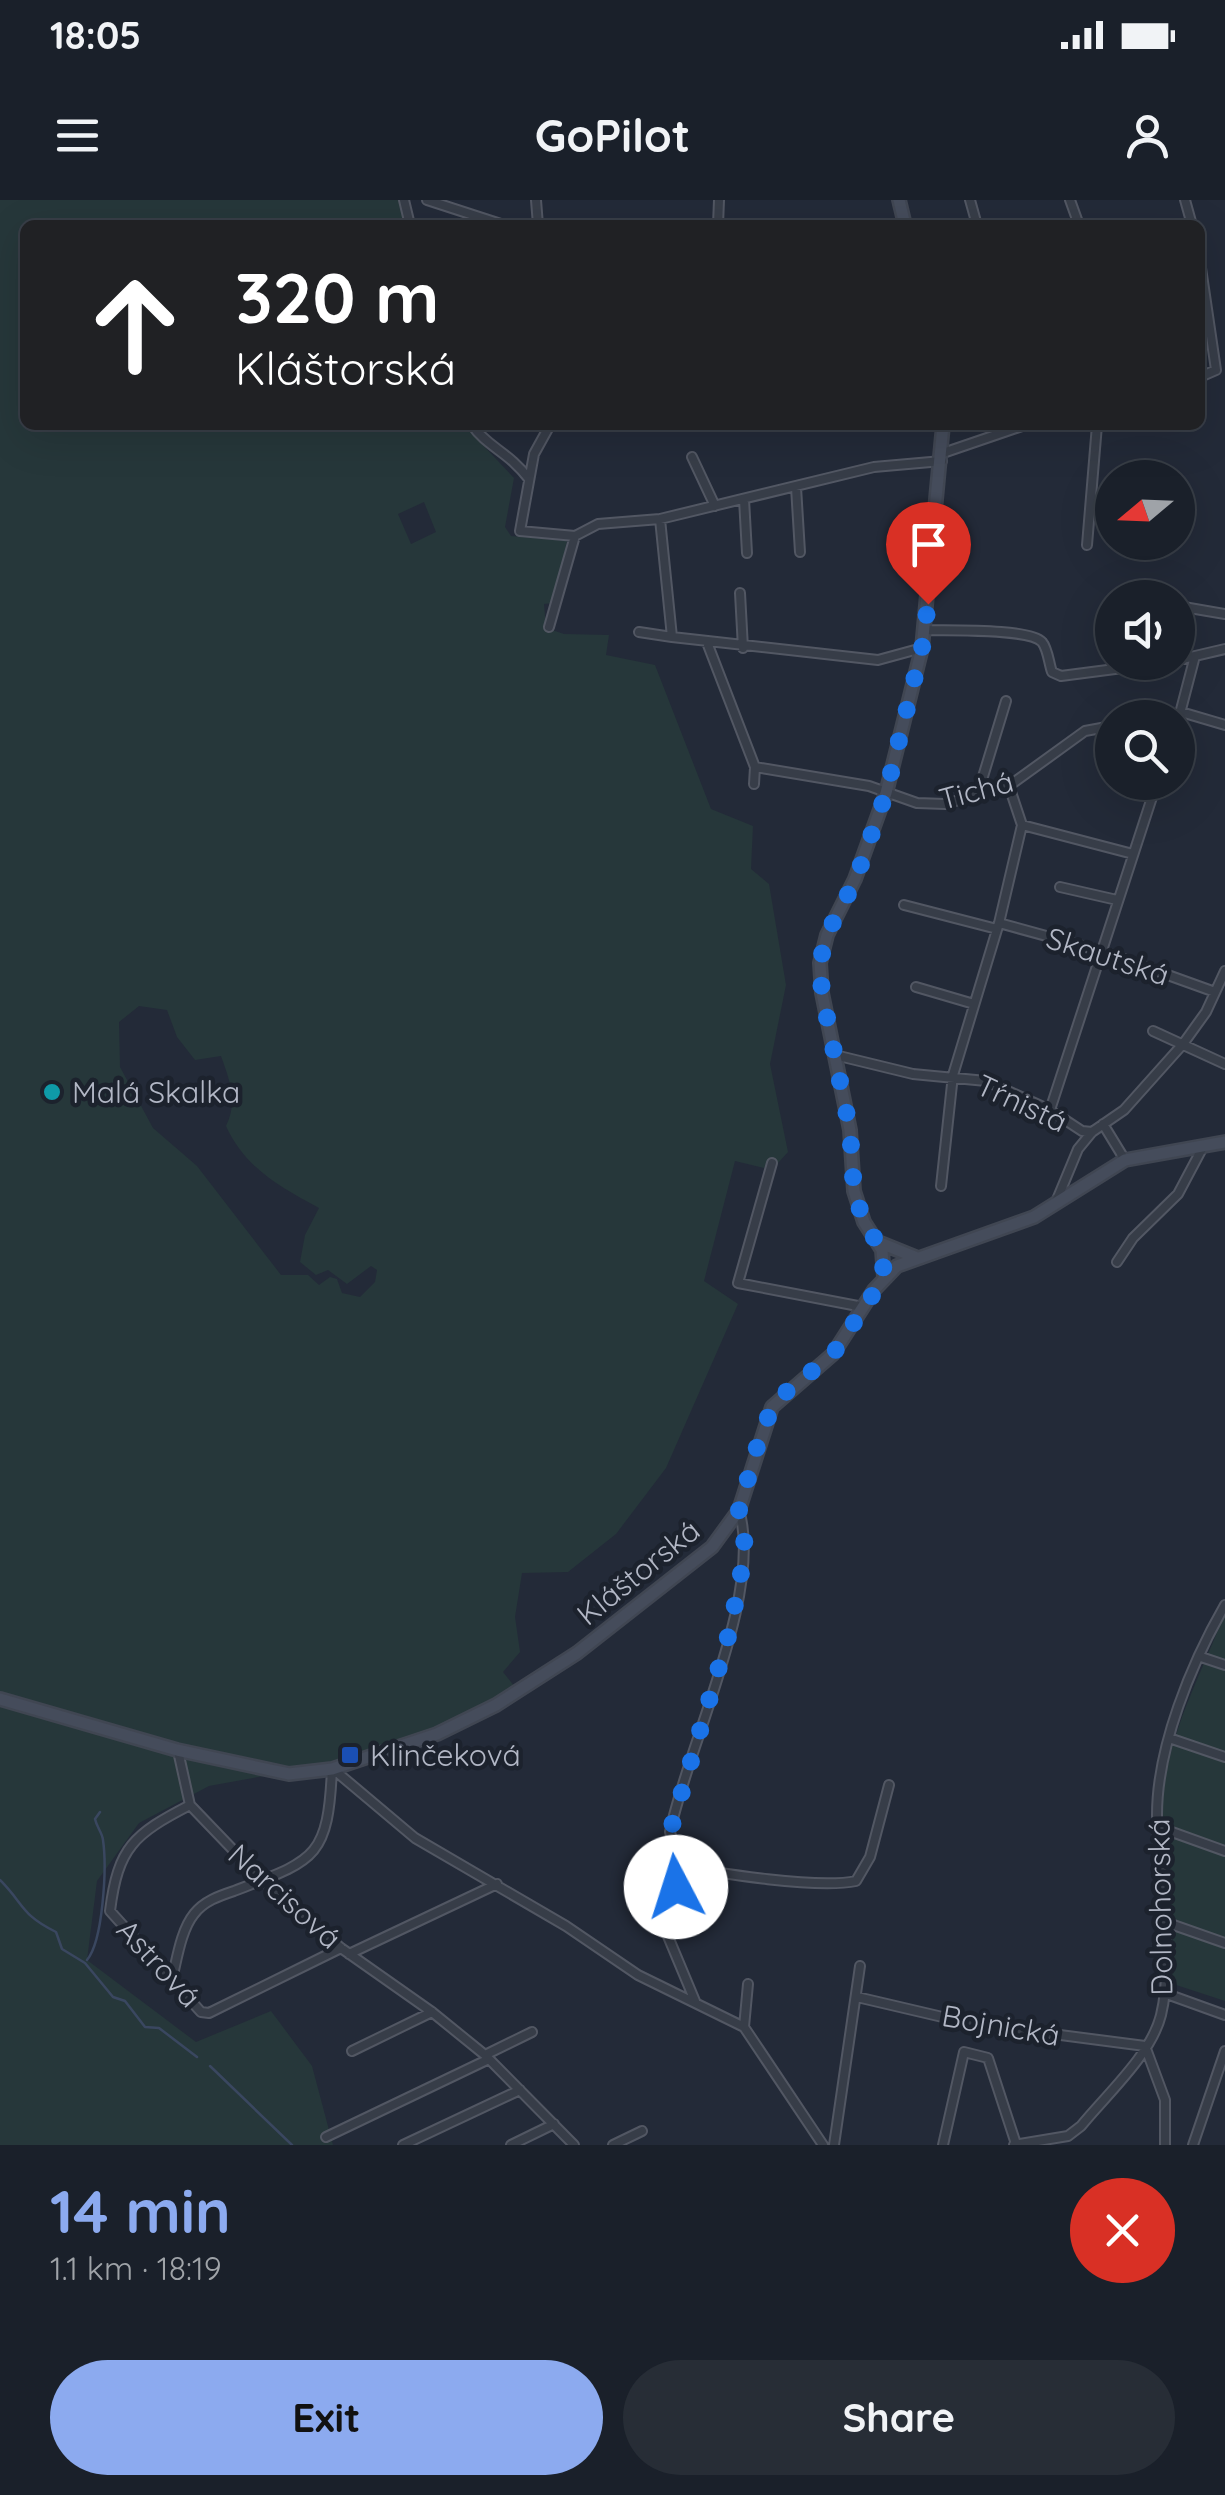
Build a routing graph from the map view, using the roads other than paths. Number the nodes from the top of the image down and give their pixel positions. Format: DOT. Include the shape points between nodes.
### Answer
graph roads {
  1 [pos="427,200"];
  2 [pos="489,220"];
  3 [pos="1205,295"];
  4 [pos="1216,370"];
  5 [pos="1205,375"];
  6 [pos="1225,377"];
  7 [pos="475,430"];
  8 [pos="547,430"];
  9 [pos="943,430"];
  10 [pos="1010,430"];
  11 [pos="1097,430"];
  12 [pos="942,457"];
  13 [pos="692,458"];
  14 [pos="529,480"];
  15 [pos="796,487"];
  16 [pos="744,499"];
  17 [pos="715,506"];
  18 [pos="660,519"];
  19 [pos="574,536"];
  20 [pos="1087,546"];
  21 [pos="800,552"];
  22 [pos="747,553"];
  23 [pos="740,593"];
  24 [pos="1195,609"];
  25 [pos="1225,614"];
  26 [pos="549,627"];
  27 [pos="924,630"];
  28 [pos="639,632"];
  29 [pos="672,637"];
  30 [pos="708,644"];
  31 [pos="743,648"];
  32 [pos="922,648"];
  33 [pos="1225,649"];
  34 [pos="1196,656"];
  35 [pos="1095,672"];
  36 [pos="1184,700"];
  37 [pos="1006,701"];
  38 [pos="1195,719"];
  39 [pos="1225,724"];
  40 [pos="1095,729"];
  41 [pos="755,767"];
  42 [pos="754,784"];
  43 [pos="1009,786"];
  44 [pos="886,793"];
  45 [pos="978,794"];
  46 [pos="1151,800"];
  47 [pos="1022,826"];
  48 [pos="1133,854"];
  49 [pos="1060,887"];
  50 [pos="1118,900"];
  51 [pos="904,904"];
  52 [pos="998,926"];
  53 [pos="1101,951"];
  54 [pos="1225,971"];
  55 [pos="916,987"];
  56 [pos="1216,992"];
  57 [pos="974,1004"];
  58 [pos="1153,1031"];
  59 [pos="1183,1044"];
  60 [pos="835,1055"];
  61 [pos="1225,1064"];
  62 [pos="952,1075"];
  63 [pos="1050,1110"];
  64 [pos="1104,1124"];
  65 [pos="1092,1132"];
  66 [pos="1225,1142"];
  67 [pos="1204,1145"];
  68 [pos="1125,1160"];
  69 [pos="772,1163"];
  70 [pos="942,1186"];
  71 [pos="1056,1206"];
  72 [pos="878,1242"];
  73 [pos="915,1256"];
  74 [pos="1117,1262"];
  75 [pos="884,1278"];
  76 [pos="863,1307"];
  77 [pos="739,1510"];
  78 [pos="1225,1606"];
  79 [pos="1201,1656"];
  80 [pos="1225,1665"];
  81 [pos="0,1699"];
  82 [pos="1170,1738"];
  83 [pos="178,1750"];
  84 [pos="1225,1757"];
  85 [pos="332,1768"];
  86 [pos="889,1785"];
  87 [pos="190,1806"];
  88 [pos="1158,1827"];
  89 [pos="1225,1851"];
  90 [pos="678,1864"];
  91 [pos="262,1880"];
  92 [pos="498,1884"];
  93 [pos="1162,1921"];
  94 [pos="1225,1943"];
  95 [pos="345,1951"];
  96 [pos="860,1966"];
  97 [pos="172,1979"];
  98 [pos="748,1984"];
  99 [pos="1164,1993"];
  100 [pos="857,1997"];
  101 [pos="695,2000"];
  102 [pos="432,2012"];
  103 [pos="1225,2015"];
  104 [pos="744,2027"];
  105 [pos="532,2032"];
  106 [pos="1145,2046"];
  107 [pos="352,2051"];
  108 [pos="1225,2052"];
  109 [pos="487,2057"];
  110 [pos="520,2090"];
  111 [pos="554,2124"];
  112 [pos="642,2131"];
  113 [pos="326,2137"];
  114 [pos="404,2145"];
  115 [pos="510,2145"];
  116 [pos="574,2145"];
  117 [pos="613,2145"];
  118 [pos="823,2145"];
  119 [pos="834,2145"];
  120 [pos="943,2145"];
  121 [pos="1015,2145"];
  122 [pos="1165,2145"];
  123 [pos="1193,2145"];
  1 -- 2 [label="street"];
  3 -- 4 [label="street"];
  4 -- 5 [label="street"];
  4 -- 6 [label="street"];
  7 -- 14 [label="street" via="514,458"];
  8 -- 14 [label="street"];
  9 -- 12 [label="street"];
  10 -- 12 [label="street"];
  11 -- 20 [label="street"];
  12 -- 15 [label="street"];
  12 -- 27 [label="street"];
  13 -- 17 [label="street"];
  14 -- 19 [label="street" via="520,532"];
  15 -- 16 [label="street"];
  15 -- 21 [label="street"];
  16 -- 17 [label="street"];
  16 -- 22 [label="street"];
  17 -- 18 [label="street"];
  18 -- 19 [label="street" via="598,524"];
  18 -- 29 [label="street"];
  19 -- 26 [label="street"];
  23 -- 31 [label="street"];
  24 -- 25 [label="street"];
  27 -- 32 [label="street"];
  27 -- 35 [label="street" via="1017,633 1043,643 1052,672"];
  28 -- 29 [label="street"];
  29 -- 30 [label="street"];
  30 -- 31 [label="street"];
  30 -- 41 [label="street"];
  31 -- 32 [label="street" via="878,660"];
  32 -- 44 [label="street"];
  33 -- 34 [label="street"];
  34 -- 36 [label="street"];
  37 -- 45 [label="street"];
  38 -- 39 [label="street"];
  40 -- 43 [label="street, Tichá"];
  41 -- 42 [label="street"];
  41 -- 44 [label="street, Tichá"];
  43 -- 45 [label="street, Tichá"];
  43 -- 47 [label="street"];
  44 -- 45 [label="street, Tichá" via="945,804"];
  44 -- 60 [label="street" via="820,963"];
  46 -- 48 [label="street"];
  47 -- 48 [label="street"];
  47 -- 52 [label="street"];
  48 -- 50 [label="street"];
  49 -- 50 [label="street"];
  50 -- 53 [label="street"];
  51 -- 52 [label="street, Skautská"];
  52 -- 53 [label="street, Skautská"];
  52 -- 57 [label="street"];
  53 -- 56 [label="street, Skautská"];
  53 -- 63 [label="street"];
  54 -- 56 [label="street"];
  55 -- 57 [label="street"];
  56 -- 59 [label="street"];
  57 -- 62 [label="street"];
  58 -- 59 [label="street"];
  59 -- 61 [label="street"];
  59 -- 64 [label="street"];
  60 -- 62 [label="street, Tŕnistá" via="913,1074"];
  60 -- 72 [label="street" via="854,1191"];
  62 -- 63 [label="street, Tŕnistá"];
  62 -- 70 [label="street, Tŕnistá"];
  63 -- 65 [label="street, Tŕnistá"];
  64 -- 65 [label="street"];
  64 -- 68 [label="street"];
  65 -- 71 [label="street" via="1062,1180"];
  66 -- 67 [label="street, Kláštorská"];
  67 -- 68 [label="street, Kláštorská"];
  67 -- 74 [label="street" via="1178,1194"];
  68 -- 71 [label="street, Kláštorská"];
  69 -- 76 [label="street" via="738,1282"];
  71 -- 73 [label="street, Kláštorská"];
  72 -- 73 [label="street"];
  72 -- 75 [label="street"];
  73 -- 75 [label="street, Kláštorská"];
  75 -- 76 [label="street, Kláštorská"];
  76 -- 77 [label="street, Kláštorská" via="833,1354 772,1407"];
  77 -- 85 [label="street, Kláštorská" via="694,1564 529,1684 437,1734"];
  77 -- 90 [label="street" via="743,1563 730,1630 670,1832"];
  78 -- 79 [label="street, Dolnohorská"];
  79 -- 80 [label="street"];
  79 -- 82 [label="street, Dolnohorská"];
  81 -- 83 [label="street, Kláštorská"];
  82 -- 84 [label="street"];
  82 -- 88 [label="street, Dolnohorská"];
  83 -- 85 [label="street, Kláštorská" via="288,1774"];
  83 -- 87 [label="street"];
  85 -- 91 [label="street" via="327,1831 317,1850"];
  85 -- 92 [label="street" via="414,1838"];
  86 -- 90 [label="street" via="870,1857 856,1881 717,1874"];
  87 -- 91 [label="street, Narcisová"];
  87 -- 97 [label="street, Astrová" via="130,1844 118,1864 110,1912"];
  88 -- 89 [label="street"];
  88 -- 93 [label="street, Dolnohorská"];
  90 -- 101 [label="street" via="667,1934"];
  91 -- 95 [label="street, Narcisová"];
  91 -- 97 [label="street" via="210,1900 193,1914"];
  92 -- 95 [label="street"];
  92 -- 101 [label="street" via="638,1975"];
  93 -- 94 [label="street"];
  93 -- 99 [label="street, Dolnohorská"];
  95 -- 97 [label="street, Astrová" via="209,2014"];
  95 -- 102 [label="street, Narcisová"];
  96 -- 100 [label="street"];
  98 -- 104 [label="street"];
  99 -- 103 [label="street"];
  99 -- 106 [label="street, Dolnohorská"];
  100 -- 106 [label="street, Bojnická" via="968,2022"];
  100 -- 119 [label="street"];
  101 -- 104 [label="street"];
  102 -- 107 [label="street"];
  102 -- 109 [label="street, Narcisová"];
  104 -- 118 [label="street"];
  105 -- 109 [label="street"];
  106 -- 121 [label="street, Dolnohorská" via="1068,2136"];
  106 -- 122 [label="street" via="1165,2100"];
  108 -- 123 [label="street"];
  109 -- 110 [label="street, Narcisová"];
  109 -- 113 [label="street"];
  110 -- 111 [label="street, Narcisová"];
  110 -- 114 [label="street"];
  111 -- 115 [label="street"];
  111 -- 116 [label="street, Narcisová"];
  112 -- 117 [label="street"];
  120 -- 121 [label="street, Dolnohorská" via="964,2052 988,2058"];
}
